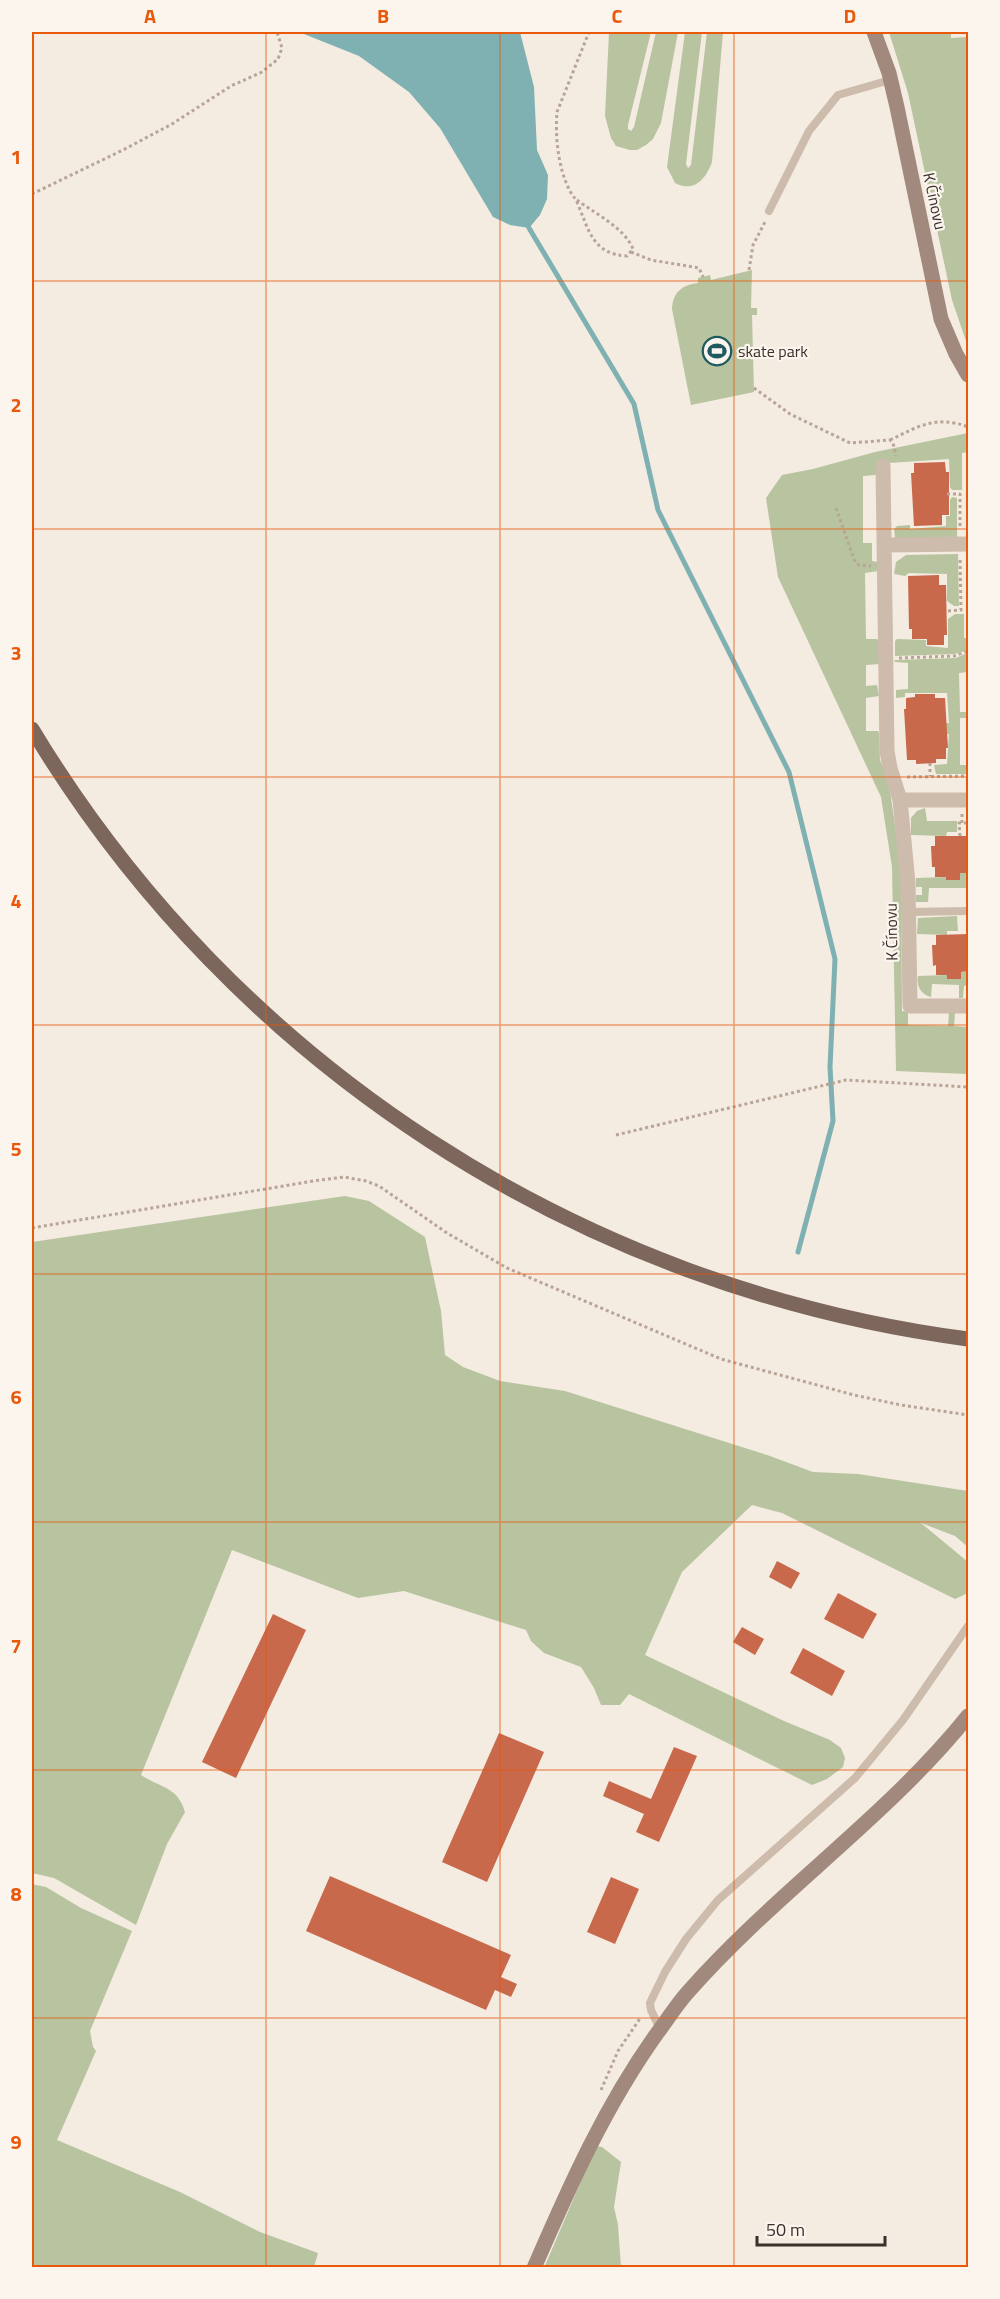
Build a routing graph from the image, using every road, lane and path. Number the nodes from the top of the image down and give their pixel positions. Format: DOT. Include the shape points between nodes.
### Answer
graph roads {
  1 [pos="277,32"];
  2 [pos="589,32"];
  3 [pos="874,32"];
  4 [pos="890,80"];
  5 [pos="32,194"];
  6 [pos="577,200"];
  7 [pos="769,211"];
  8 [pos="631,252"];
  9 [pos="749,270"];
  10 [pos="703,277"];
  11 [pos="969,375"];
  12 [pos="754,388"];
  13 [pos="969,427"];
  14 [pos="890,440"];
  15 [pos="884,468"];
  16 [pos="836,508"];
  17 [pos="969,544"];
  18 [pos="884,545"];
  19 [pos="884,566"];
  20 [pos="969,651"];
  21 [pos="885,659"];
  22 [pos="32,729"];
  23 [pos="930,763"];
  24 [pos="969,776"];
  25 [pos="893,777"];
  26 [pos="930,777"];
  27 [pos="900,800"];
  28 [pos="969,800"];
  29 [pos="969,823"];
  30 [pos="960,836"];
  31 [pos="969,911"];
  32 [pos="908,912"];
  33 [pos="969,1006"];
  34 [pos="969,1087"];
  35 [pos="616,1135"];
  36 [pos="32,1228"];
  37 [pos="969,1339"];
  38 [pos="969,1415"];
  39 [pos="969,1626"];
  40 [pos="969,1716"];
  41 [pos="660,2029"];
  42 [pos="534,2268"];
  1 -- 5 [label="path" via="282,48 278,59 262,72 123,150"];
  2 -- 6 [label="path" via="557,112 562,170"];
  3 -- 4 [label="street, K Čínovu"];
  4 -- 7 [label="lane" via="838,95 809,131"];
  4 -- 11 [label="street, K Čínovu" via="941,319"];
  6 -- 8 [label="path" via="617,229 630,242"];
  6 -- 8 [label="path" via="585,225 599,246 611,255 627,256"];
  7 -- 9 [label="path" via="755,239"];
  8 -- 10 [label="path" via="651,260 699,268"];
  12 -- 14 [label="path" via="790,414 850,443"];
  13 -- 14 [label="path" via="953,422 928,422"];
  14 -- 15 [label="path" via="897,463"];
  15 -- 18 [label="street, K Čínovu"];
  16 -- 19 [label="path" via="857,564"];
  17 -- 18 [label="street"];
  18 -- 19 [label="street, K Čínovu"];
  19 -- 21 [label="street, K Čínovu"];
  20 -- 21 [label="path" via="954,656"];
  21 -- 25 [label="street, K Čínovu" via="887,751"];
  22 -- 37 [label="main road" via="120,857 210,960 304,1048 435,1145 568,1220 708,1278 831,1314"];
  23 -- 26 [label="path"];
  24 -- 26 [label="path"];
  25 -- 26 [label="path"];
  25 -- 27 [label="street, K Čínovu"];
  27 -- 28 [label="street"];
  27 -- 32 [label="street, K Čínovu"];
  29 -- 30 [label="path" via="959,823"];
  31 -- 32 [label="lane"];
  32 -- 33 [label="street, K Čínovu" via="910,1006"];
  34 -- 35 [label="path" via="846,1080"];
  36 -- 38 [label="path" via="313,1181 358,1179 379,1186 507,1268 705,1353 854,1395"];
  39 -- 41 [label="lane" via="903,1720 855,1778 718,1900 686,1939 650,2003"];
  40 -- 41 [label="street" via="890,1800 728,1950 686,1993"];
  41 -- 42 [label="street" via="600,2124"];
}
